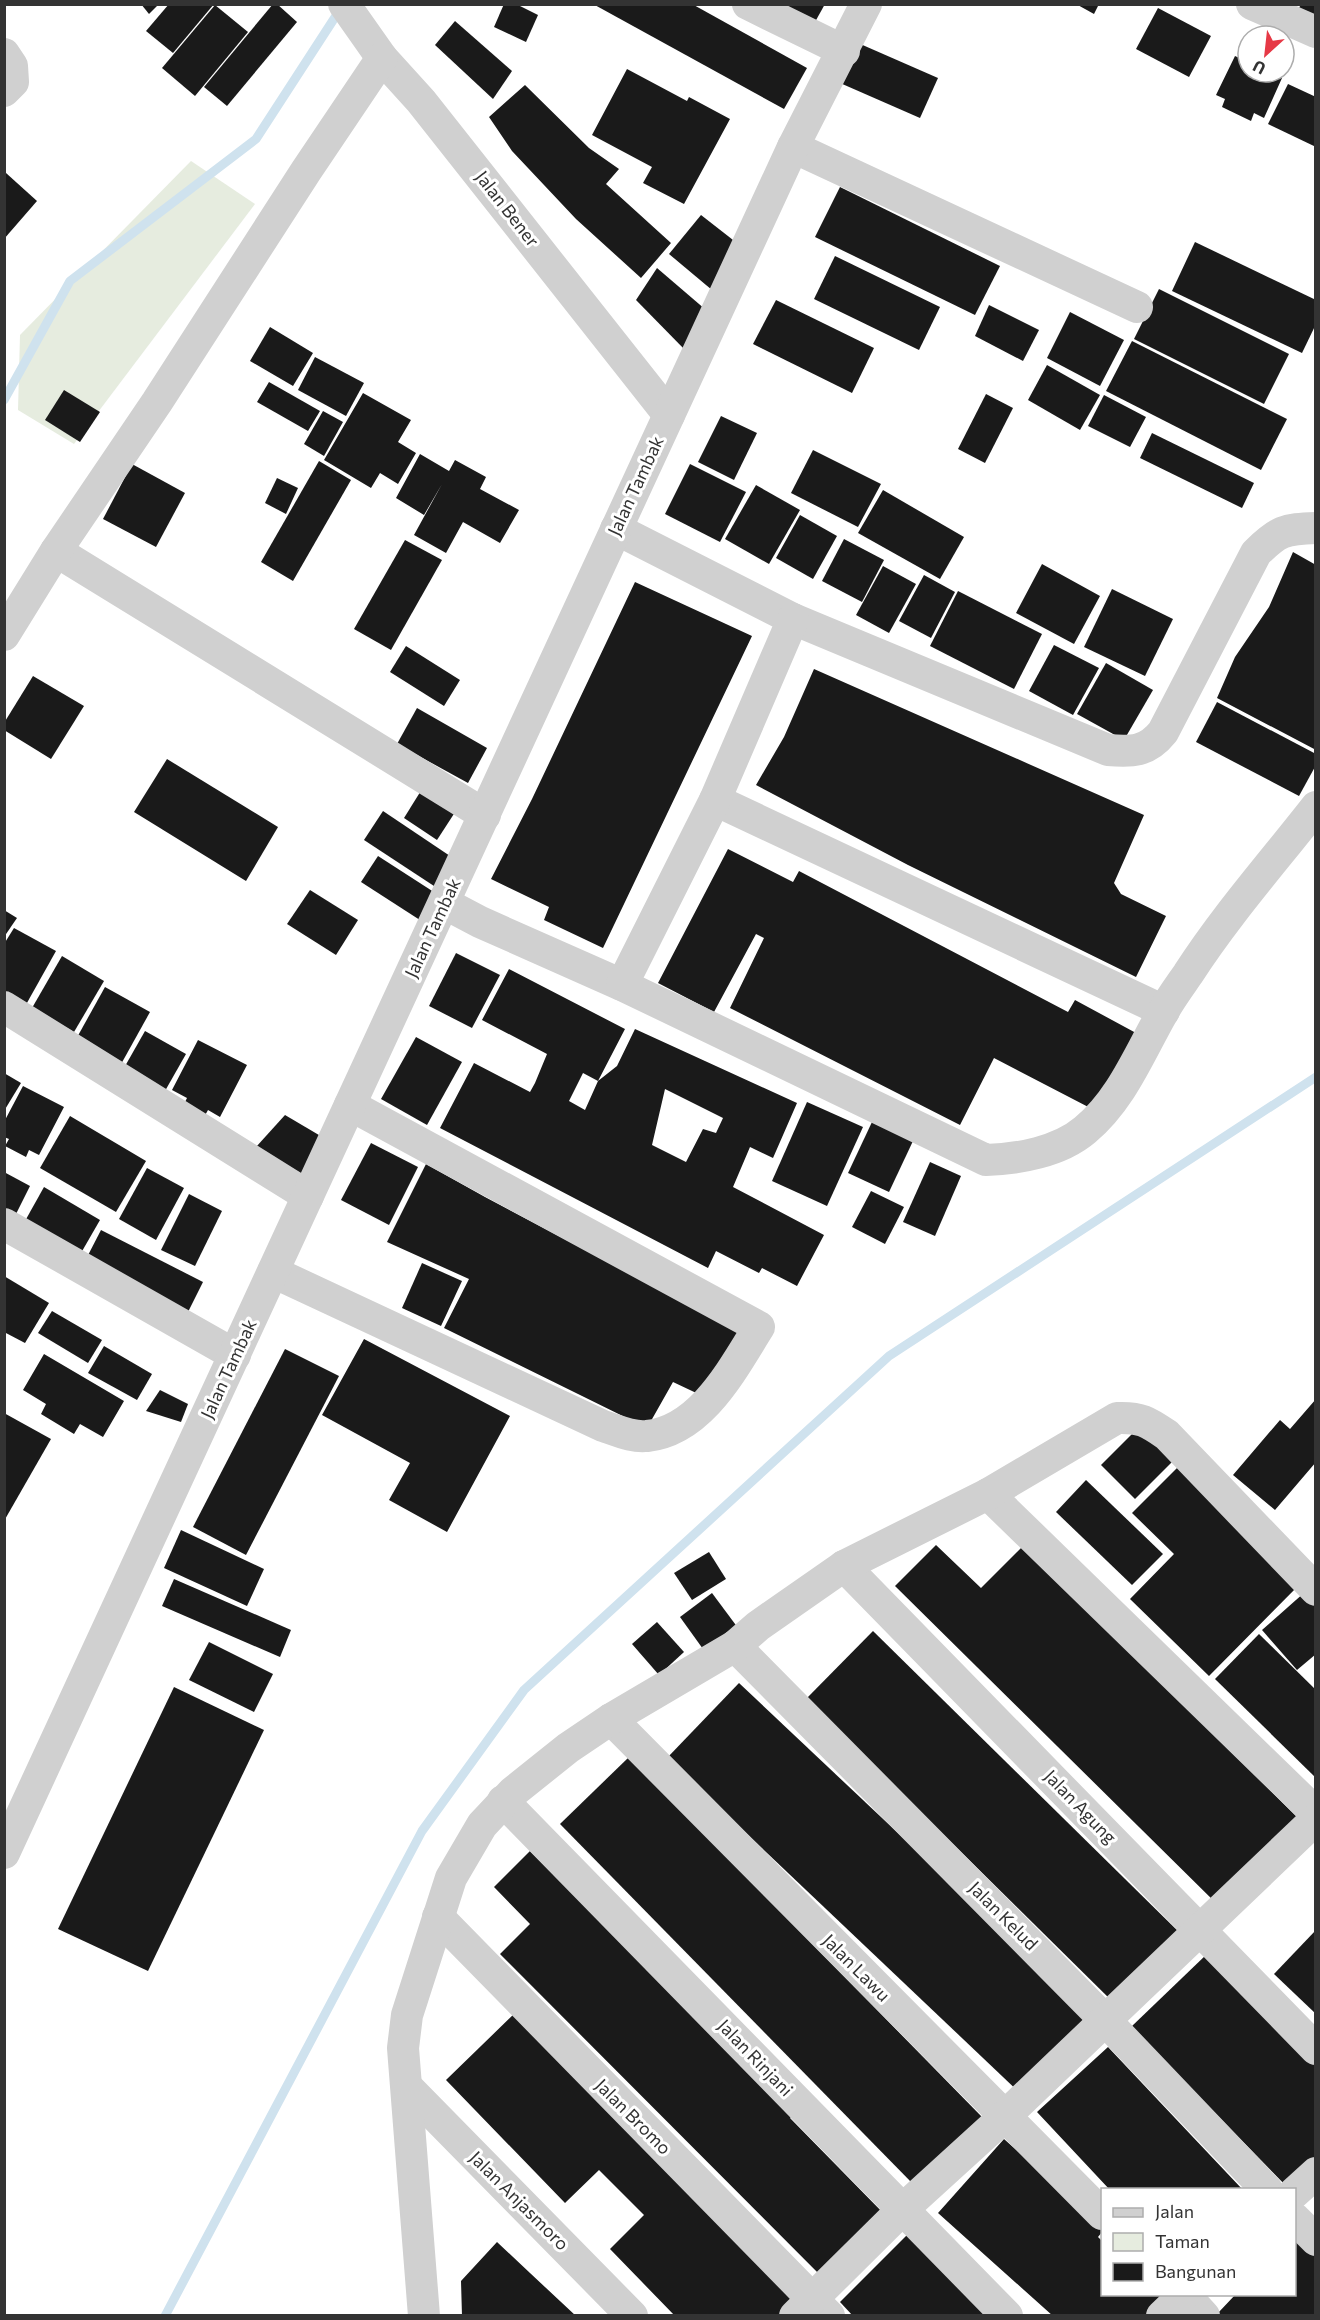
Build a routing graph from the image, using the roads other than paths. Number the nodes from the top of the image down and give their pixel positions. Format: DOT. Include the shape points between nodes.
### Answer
graph roads {
  1 [pos="748,4"];
  2 [pos="866,4"];
  3 [pos="1252,4"];
  4 [pos="347,9"];
  5 [pos="1316,32"];
  6 [pos="844,51"];
  7 [pos="4,54"];
  8 [pos="382,58"];
  9 [pos="4,91"];
  10 [pos="793,147"];
  11 [pos="1137,307"];
  12 [pos="669,415"];
  13 [pos="1316,528"];
  14 [pos="616,529"];
  15 [pos="56,551"];
  16 [pos="793,619"];
  17 [pos="4,634"];
  18 [pos="715,800"];
  19 [pos="1316,807"];
  20 [pos="485,815"];
  21 [pos="444,903"];
  22 [pos="622,985"];
  23 [pos="4,1007"];
  24 [pos="1164,1011"];
  25 [pos="350,1106"];
  26 [pos="308,1197"];
  27 [pos="4,1224"];
  28 [pos="273,1272"];
  29 [pos="235,1355"];
  30 [pos="988,1494"];
  31 [pos="844,1566"];
  32 [pos="1312,1579"];
  33 [pos="735,1646"];
  34 [pos="611,1719"];
  35 [pos="503,1801"];
  36 [pos="1316,1813"];
  37 [pos="1316,1819"];
  38 [pos="4,1853"];
  39 [pos="438,1917"];
  40 [pos="1199,1929"];
  41 [pos="1104,2019"];
  42 [pos="1316,2049"];
  43 [pos="406,2087"];
  44 [pos="1004,2117"];
  45 [pos="1316,2174"];
  46 [pos="1265,2188"];
  47 [pos="1296,2191"];
  48 [pos="903,2209"];
  49 [pos="1101,2213"];
  50 [pos="1296,2220"];
  51 [pos="1316,2240"];
  52 [pos="1183,2296"];
  53 [pos="1185,2296"];
  54 [pos="812,2310"];
  55 [pos="424,2315"];
  56 [pos="632,2316"];
  57 [pos="1007,2316"];
  58 [pos="1162,2316"];
  59 [pos="1204,2316"];
  1 -- 6 [label="street"];
  2 -- 6 [label="street, Jalan Tambak"];
  3 -- 5 [label="street"];
  4 -- 8 [label="street, Jalan Bener"];
  6 -- 10 [label="street, Jalan Tambak"];
  7 -- 9 [label="street" via="12,66 13,82"];
  8 -- 12 [label="street, Jalan Bener" via="421,101"];
  8 -- 15 [label="street"];
  10 -- 11 [label="street"];
  10 -- 12 [label="street, Jalan Tambak"];
  12 -- 14 [label="street, Jalan Tambak"];
  13 -- 16 [label="street" via="1273,535 1256,553 1163,732 1154,744 1140,749 1108,750"];
  14 -- 16 [label="street"];
  14 -- 20 [label="street, Jalan Tambak"];
  15 -- 17 [label="street"];
  15 -- 20 [label="street"];
  16 -- 18 [label="street"];
  18 -- 22 [label="street"];
  18 -- 24 [label="street"];
  19 -- 24 [label="street" via="1200,955"];
  20 -- 21 [label="street, Jalan Tambak"];
  21 -- 22 [label="street"];
  21 -- 25 [label="street, Jalan Tambak"];
  22 -- 24 [label="street" via="986,1160 1014,1159 1054,1147 1084,1131 1122,1088"];
  23 -- 26 [label="street"];
  25 -- 26 [label="street, Jalan Tambak"];
  25 -- 28 [label="street" via="759,1327 704,1406 663,1432 646,1436 628,1434 603,1426"];
  26 -- 28 [label="street, Jalan Tambak"];
  27 -- 29 [label="street"];
  28 -- 29 [label="street, Jalan Tambak"];
  29 -- 38 [label="street, Jalan Tambak"];
  30 -- 31 [label="street"];
  30 -- 32 [label="street" via="1117,1418 1135,1417 1149,1422 1185,1452"];
  30 -- 36 [label="street"];
  31 -- 33 [label="street"];
  31 -- 40 [label="street, Jalan Agung"];
  33 -- 34 [label="street"];
  33 -- 41 [label="street, Jalan Kelud"];
  34 -- 35 [label="street"];
  34 -- 44 [label="street, Jalan Lawu"];
  35 -- 39 [label="street" via="482,1825 451,1878"];
  35 -- 48 [label="street, Jalan Rinjani"];
  37 -- 40 [label="street"];
  39 -- 43 [label="street" via="407,2015 403,2048"];
  39 -- 54 [label="street, Jalan Bromo"];
  40 -- 41 [label="street"];
  40 -- 42 [label="street, Jalan Agung"];
  41 -- 44 [label="street"];
  41 -- 46 [label="street, Jalan Kelud"];
  43 -- 55 [label="street"];
  43 -- 56 [label="street, Jalan Anjasmoro"];
  44 -- 48 [label="street"];
  44 -- 49 [label="street, Jalan Lawu"];
  45 -- 47 [label="street"];
  48 -- 54 [label="street"];
  48 -- 57 [label="street, Jalan Rinjani"];
  50 -- 51 [label="street"];
  52 -- 58 [label="street"];
  53 -- 59 [label="street"];
}
